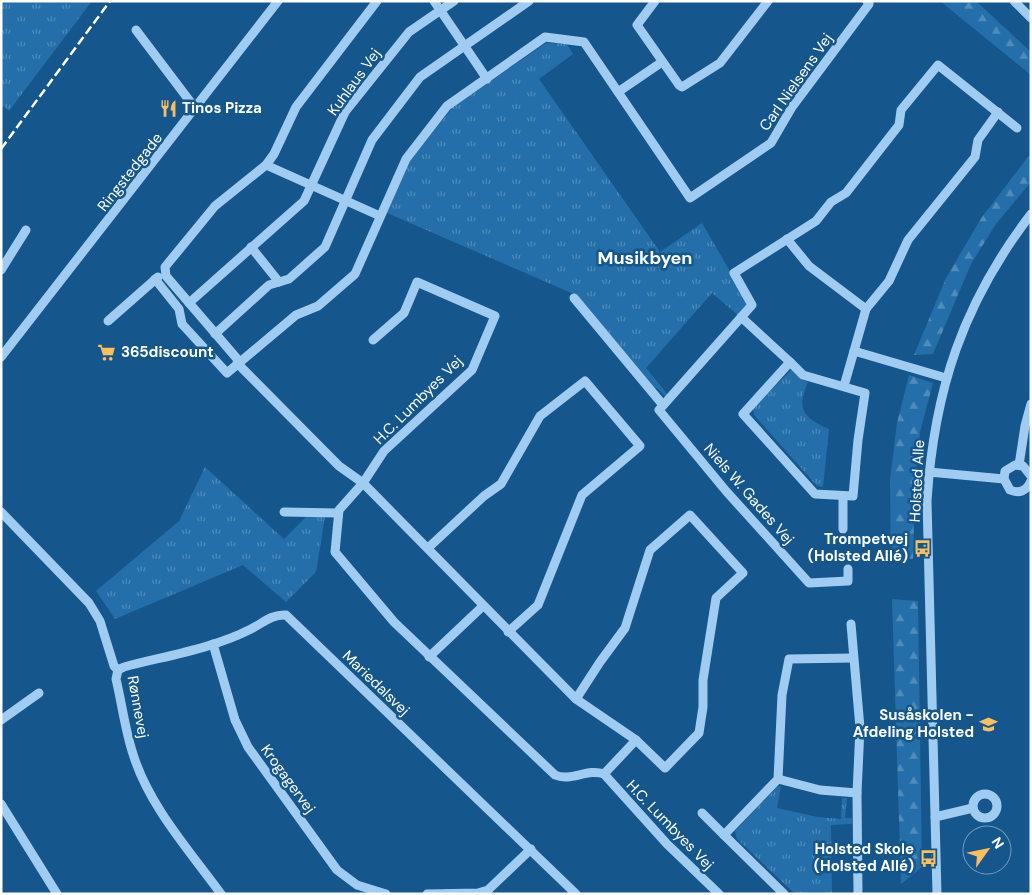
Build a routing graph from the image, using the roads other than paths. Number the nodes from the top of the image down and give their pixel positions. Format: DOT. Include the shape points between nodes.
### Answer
graph roads {
  1 [pos="278,1"];
  2 [pos="377,1"];
  3 [pos="434,1"];
  4 [pos="454,1"];
  5 [pos="530,1"];
  6 [pos="654,1"];
  7 [pos="768,1"];
  8 [pos="867,1"];
  9 [pos="1014,1"];
  10 [pos="440,11"];
  11 [pos="1031,18"];
  12 [pos="136,30"];
  13 [pos="464,46"];
  14 [pos="662,62"];
  15 [pos="487,79"];
  16 [pos="618,92"];
  17 [pos="195,108"];
  18 [pos="998,112"];
  19 [pos="1017,128"];
  20 [pos="266,165"];
  21 [pos="310,185"];
  22 [pos="345,201"];
  23 [pos="1031,214"];
  24 [pos="380,216"];
  25 [pos="26,230"];
  26 [pos="787,239"];
  27 [pos="251,248"];
  28 [pos="1,270"];
  29 [pos="164,272"];
  30 [pos="155,279"];
  31 [pos="279,282"];
  32 [pos="574,298"];
  33 [pos="189,303"];
  34 [pos="866,309"];
  35 [pos="741,317"];
  36 [pos="108,321"];
  37 [pos="214,334"];
  38 [pos="373,340"];
  39 [pos="854,350"];
  40 [pos="1,357"];
  41 [pos="238,362"];
  42 [pos="790,362"];
  43 [pos="946,378"];
  44 [pos="844,386"];
  45 [pos="1031,404"];
  46 [pos="663,405"];
  47 [pos="1019,465"];
  48 [pos="929,472"];
  49 [pos="1031,476"];
  50 [pos="1004,479"];
  51 [pos="1031,481"];
  52 [pos="363,483"];
  53 [pos="843,496"];
  54 [pos="1,512"];
  55 [pos="284,512"];
  56 [pos="338,513"];
  57 [pos="843,529"];
  58 [pos="428,548"];
  59 [pos="848,569"];
  60 [pos="483,606"];
  61 [pos="852,624"];
  62 [pos="508,632"];
  63 [pos="213,644"];
  64 [pos="429,657"];
  65 [pos="853,658"];
  66 [pos="118,670"];
  67 [pos="39,693"];
  68 [pos="576,699"];
  69 [pos="1,720"];
  70 [pos="636,740"];
  71 [pos="604,774"];
  72 [pos="778,779"];
  73 [pos="856,793"];
  74 [pos="1,804"];
  75 [pos="973,808"];
  76 [pos="702,813"];
  77 [pos="936,817"];
  78 [pos="724,835"];
  79 [pos="531,850"];
  80 [pos="57,894"];
  81 [pos="221,894"];
  82 [pos="386,894"];
  83 [pos="427,894"];
  84 [pos="576,894"];
  85 [pos="719,894"];
  86 [pos="784,894"];
  87 [pos="858,894"];
  88 [pos="937,894"];
  1 -- 17 [label="street, Ringstedgade"];
  2 -- 20 [label="street, Kuhlaus Vej" via="296,107"];
  3 -- 10 [label="street"];
  4 -- 10 [label="street, Kuhlaus Vej"];
  5 -- 13 [label="street"];
  6 -- 14 [label="street" via="637,25"];
  7 -- 14 [label="street" via="720,63 686,86 679,86"];
  8 -- 16 [label="street, Carl Nielsens Vej" via="869,4 792,107 771,143 690,198"];
  9 -- 11 [label="street"];
  10 -- 13 [label="street"];
  10 -- 21 [label="street, Kuhlaus Vej" via="409,32 345,112"];
  12 -- 17 [label="street"];
  13 -- 15 [label="street"];
  13 -- 22 [label="street" via="420,77 379,129"];
  14 -- 16 [label="street"];
  15 -- 16 [label="street, Carl Nielsens Vej" via="545,38 584,42"];
  15 -- 24 [label="street" via="447,106 406,159"];
  17 -- 40 [label="street, Ringstedgade"];
  18 -- 19 [label="street"];
  18 -- 26 [label="street" via="938,65 901,110 899,125 846,193 831,202 816,221"];
  18 -- 34 [label="street" via="978,140 975,157 908,240 889,281"];
  20 -- 21 [label="street"];
  20 -- 29 [label="street, Kuhlaus Vej" via="215,206 166,263"];
  21 -- 22 [label="street"];
  21 -- 27 [label="street, Kuhlaus Vej" via="304,201"];
  22 -- 24 [label="street"];
  22 -- 31 [label="street" via="325,247 289,279"];
  23 -- 43 [label="street, Holsted Alle" via="985,283 966,321"];
  24 -- 41 [label="street" via="355,274 318,306 296,315"];
  25 -- 28 [label="street"];
  26 -- 34 [label="street" via="809,266"];
  26 -- 35 [label="street" via="734,273 752,305"];
  27 -- 31 [label="street"];
  27 -- 33 [label="street, Kuhlaus Vej"];
  29 -- 30 [label="street, Kuhlaus Vej"];
  29 -- 33 [label="street"];
  30 -- 36 [label="street, Kuhlaus Vej"];
  30 -- 41 [label="street" via="179,309 182,324 227,373"];
  31 -- 37 [label="street" via="269,285"];
  32 -- 46 [label="street, Niels W. Gades Vej"];
  33 -- 37 [label="street"];
  34 -- 39 [label="street"];
  35 -- 42 [label="street"];
  35 -- 46 [label="street"];
  37 -- 41 [label="street"];
  38 -- 52 [label="street, H.C. Lumbyes Vej" via="404,314 417,282 495,316 472,370 384,451"];
  39 -- 43 [label="street"];
  39 -- 44 [label="street"];
  41 -- 52 [label="street" via="339,466"];
  42 -- 44 [label="street" via="803,375"];
  42 -- 53 [label="street" via="743,414 815,494"];
  43 -- 48 [label="street, Holsted Alle" via="932,437"];
  44 -- 53 [label="street" via="865,393 853,496"];
  45 -- 47 [label="street"];
  46 -- 59 [label="street, Niels W. Gades Vej" via="659,410 809,583 848,581"];
  47 -- 49 [label="street"];
  47 -- 50 [label="street" via="1008,468"];
  48 -- 50 [label="street"];
  48 -- 77 [label="street, Holsted Alle" via="927,501"];
  50 -- 51 [label="street" via="1010,490 1018,492 1026,489"];
  52 -- 56 [label="street, H.C. Lumbyes Vej"];
  52 -- 58 [label="street"];
  53 -- 57 [label="street"];
  54 -- 66 [label="street, Rønnevej" via="89,604 100,621"];
  55 -- 56 [label="street"];
  56 -- 64 [label="street" via="335,552 394,622"];
  58 -- 60 [label="street"];
  58 -- 62 [label="street" via="501,484 540,416 585,381 640,446 582,495 538,604"];
  60 -- 62 [label="street"];
  60 -- 64 [label="street"];
  61 -- 65 [label="street"];
  62 -- 68 [label="street"];
  63 -- 66 [label="street, Mariedalsvej"];
  63 -- 79 [label="street, Mariedalsvej" via="249,630 276,614 286,615"];
  63 -- 82 [label="street, Krogagervej" via="235,720 248,747 337,870 357,885"];
  64 -- 71 [label="street" via="555,775 565,778 594,771"];
  65 -- 72 [label="street" via="789,659 782,695"];
  65 -- 73 [label="street" via="860,728"];
  66 -- 81 [label="street, Rønnevej" via="116,679 133,755 145,784"];
  67 -- 69 [label="street"];
  68 -- 70 [label="street"];
  68 -- 70 [label="street" via="625,628 650,550 690,514 742,574 716,598 703,680 703,714 699,733 665,768"];
  70 -- 71 [label="street"];
  71 -- 85 [label="street, H.C. Lumbyes Vej" via="667,844"];
  72 -- 73 [label="street" via="820,790"];
  72 -- 78 [label="street"];
  73 -- 87 [label="street"];
  74 -- 80 [label="street"];
  75 -- 77 [label="street"];
  76 -- 78 [label="street, H.C. Lumbyes Vej"];
  77 -- 88 [label="street, Holsted Alle"];
  78 -- 86 [label="street, H.C. Lumbyes Vej"];
  79 -- 83 [label="street" via="488,890"];
  79 -- 84 [label="street, Mariedalsvej"];
}
